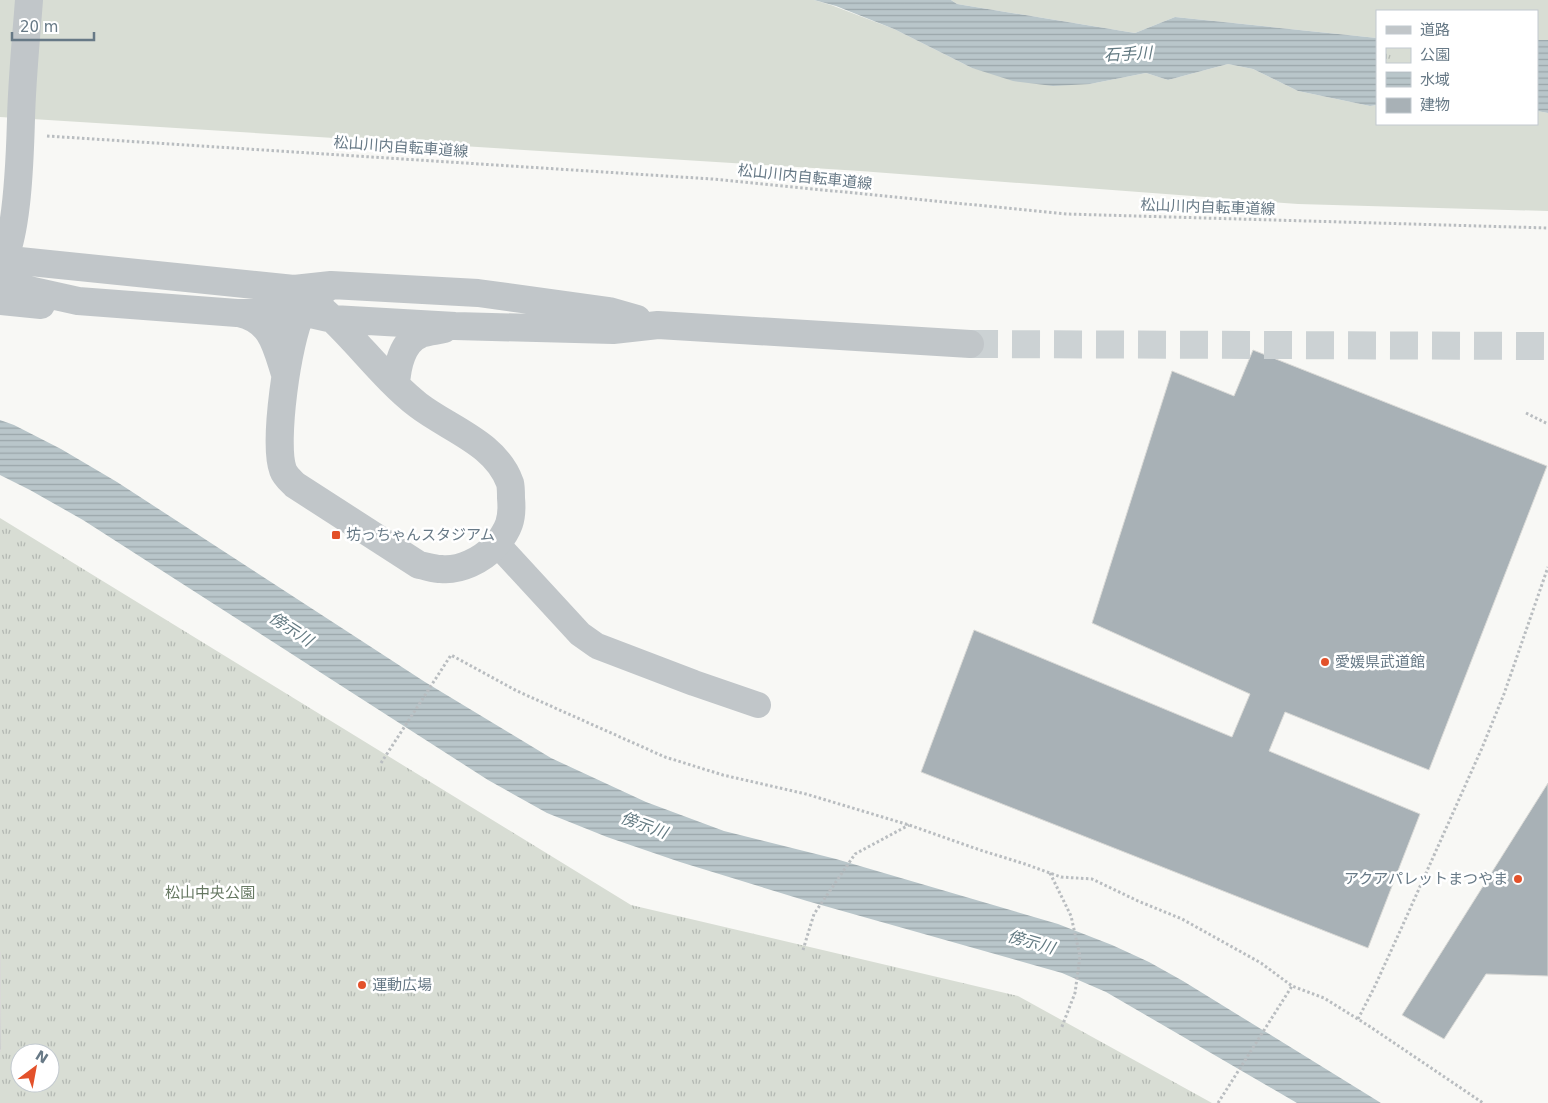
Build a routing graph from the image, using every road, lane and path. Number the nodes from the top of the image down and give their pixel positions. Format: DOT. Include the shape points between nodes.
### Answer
graph roads {
  1 [pos="29,0"];
  2 [pos="61,137"];
  3 [pos="14,222"];
  4 [pos="1548,228"];
  5 [pos="1,265"];
  6 [pos="62,265"];
  7 [pos="310,296"];
  8 [pos="0,301"];
  9 [pos="78,301"];
  10 [pos="237,313"];
  11 [pos="334,319"];
  12 [pos="658,325"];
  13 [pos="455,326"];
  14 [pos="970,344"];
  15 [pos="285,375"];
  16 [pos="396,385"];
  17 [pos="1526,413"];
  18 [pos="1548,424"];
  19 [pos="497,544"];
  20 [pos="1548,567"];
  21 [pos="758,705"];
  22 [pos="381,763"];
  23 [pos="909,825"];
  24 [pos="1050,872"];
  25 [pos="803,950"];
  26 [pos="1292,986"];
  27 [pos="1358,1019"];
  28 [pos="1061,1029"];
  29 [pos="1218,1103"];
  30 [pos="1483,1103"];
  1 -- 3 [label="street"];
  2 -- 4 [label="path, 松山川内自転車道線" via="712,179 1067,214"];
  3 -- 5 [label="street"];
  3 -- 6 [label="street" via="29,248"];
  5 -- 6 [label="street"];
  5 -- 9 [label="street" via="24,288"];
  6 -- 7 [label="street"];
  7 -- 10 [label="street"];
  7 -- 11 [label="street"];
  7 -- 12 [label="street" via="478,293 608,311"];
  7 -- 15 [label="street" via="295,326"];
  8 -- 9 [label="street" via="47,305"];
  9 -- 10 [label="street"];
  10 -- 15 [label="street" via="248,315 273,336"];
  11 -- 13 [label="street"];
  11 -- 16 [label="street"];
  12 -- 13 [label="street" via="613,330"];
  12 -- 14 [label="street"];
  13 -- 16 [label="street" via="419,334 404,348"];
  15 -- 19 [label="street" via="280,454 283,472 295,485 419,565 442,570 465,567"];
  16 -- 19 [label="street" via="418,405 480,445 499,462 510,483 512,514 506,533"];
  17 -- 18 [label="path"];
  19 -- 21 [label="street" via="580,634 597,646"];
  20 -- 27 [label="path" via="1482,748"];
  22 -- 23 [label="path" via="451,655 526,695 665,757"];
  23 -- 24 [label="path"];
  23 -- 25 [label="path" via="855,854 814,914"];
  24 -- 26 [label="path" via="1060,877 1092,879 1182,919 1261,963"];
  24 -- 28 [label="path" via="1071,916 1080,956 1075,993"];
  26 -- 27 [label="path" via="1324,998"];
  26 -- 29 [label="path"];
  27 -- 30 [label="path"];
}
